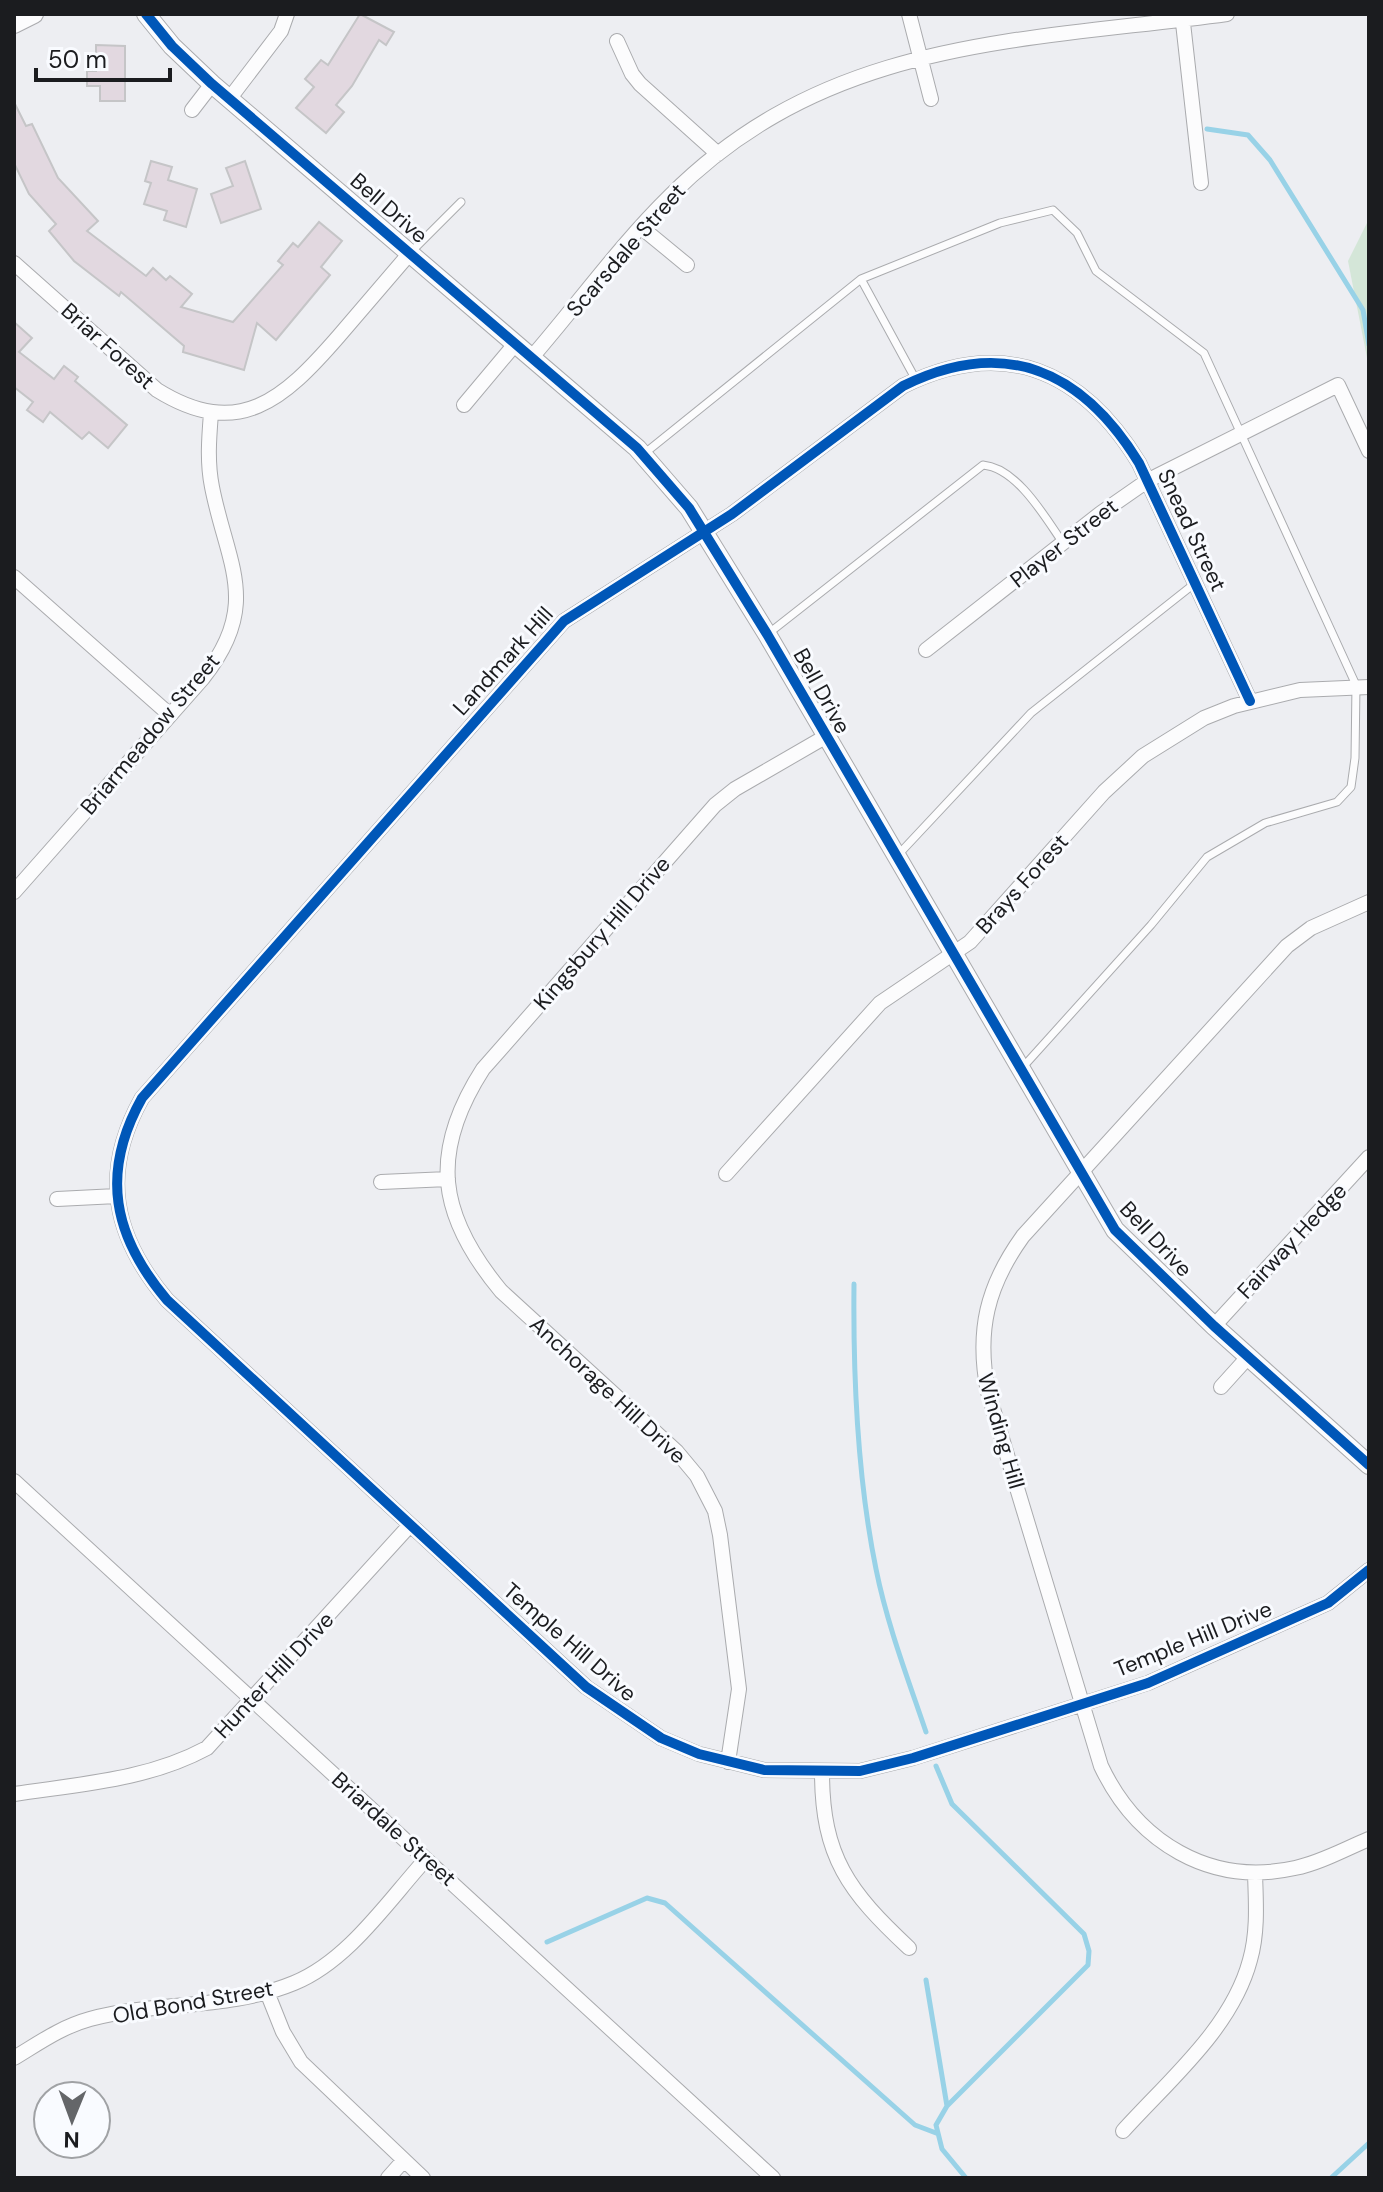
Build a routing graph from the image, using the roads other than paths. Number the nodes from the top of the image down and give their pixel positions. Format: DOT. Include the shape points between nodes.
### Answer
graph roads {
  1 [pos="34,14"];
  2 [pos="146,14"];
  3 [pos="287,14"];
  4 [pos="909,14"];
  5 [pos="1227,14"];
  6 [pos="1182,17"];
  7 [pos="14,24"];
  8 [pos="617,41"];
  9 [pos="918,57"];
  10 [pos="212,84"];
  11 [pos="230,98"];
  12 [pos="931,99"];
  13 [pos="192,110"];
  14 [pos="718,154"];
  15 [pos="1201,183"];
  16 [pos="461,202"];
  17 [pos="642,228"];
  18 [pos="410,253"];
  19 [pos="14,263"];
  20 [pos="687,265"];
  21 [pos="861,279"];
  22 [pos="516,343"];
  23 [pos="532,357"];
  24 [pos="916,380"];
  25 [pos="1077,392"];
  26 [pos="464,405"];
  27 [pos="211,413"];
  28 [pos="1241,434"];
  29 [pos="1369,451"];
  30 [pos="643,454"];
  31 [pos="1147,481"];
  32 [pos="705,533"];
  33 [pos="1063,543"];
  34 [pos="14,577"];
  35 [pos="1194,584"];
  36 [pos="767,634"];
  37 [pos="926,650"];
  38 [pos="1362,686"];
  39 [pos="1250,701"];
  40 [pos="170,715"];
  41 [pos="825,737"];
  42 [pos="897,856"];
  43 [pos="14,892"];
  44 [pos="1369,902"];
  45 [pos="952,955"];
  46 [pos="1019,1071"];
  47 [pos="1369,1157"];
  48 [pos="1080,1172"];
  49 [pos="726,1174"];
  50 [pos="448,1179"];
  51 [pos="381,1182"];
  52 [pos="117,1196"];
  53 [pos="57,1199"];
  54 [pos="1214,1326"];
  55 [pos="1249,1356"];
  56 [pos="1221,1387"];
  57 [pos="1368,1463"];
  58 [pos="14,1481"];
  59 [pos="410,1525"];
  60 [pos="1369,1570"];
  61 [pos="252,1701"];
  62 [pos="1083,1702"];
  63 [pos="728,1762"];
  64 [pos="822,1772"];
  65 [pos="14,1794"];
  66 [pos="1369,1839"];
  67 [pos="426,1859"];
  68 [pos="1255,1874"];
  69 [pos="909,1948"];
  70 [pos="267,1992"];
  71 [pos="14,2058"];
  72 [pos="1123,2131"];
  73 [pos="404,2160"];
  74 [pos="388,2178"];
  75 [pos="423,2178"];
  76 [pos="773,2178"];
  1 -- 7 [label="street"];
  2 -- 10 [label="street, Bell Drive"];
  3 -- 11 [label="street" via="281,31"];
  4 -- 9 [label="street"];
  5 -- 6 [label="street, Scarsdale Street"];
  6 -- 9 [label="street, Scarsdale Street"];
  6 -- 15 [label="street"];
  8 -- 14 [label="street" via="640,84"];
  9 -- 12 [label="street"];
  9 -- 14 [label="street, Scarsdale Street" via="825,88 780,111"];
  10 -- 11 [label="street, Bell Drive"];
  10 -- 13 [label="street"];
  11 -- 18 [label="street, Bell Drive"];
  14 -- 17 [label="street, Scarsdale Street"];
  16 -- 18 [label="lane"];
  17 -- 20 [label="street"];
  17 -- 23 [label="street, Scarsdale Street"];
  18 -- 22 [label="street, Bell Drive"];
  18 -- 27 [label="street" via="300,381 250,410"];
  19 -- 27 [label="street, Briar Forest" via="157,390 182,406"];
  21 -- 24 [label="lane"];
  21 -- 28 [label="lane" via="1000,223 1053,210 1077,233 1096,271 1204,353"];
  21 -- 30 [label="lane"];
  22 -- 23 [label="street, Bell Drive"];
  22 -- 26 [label="street"];
  23 -- 30 [label="street, Bell Drive"];
  24 -- 25 [label="street, Landmark Hill" via="950,366 1000,362 1048,374"];
  24 -- 32 [label="street, Landmark Hill"];
  25 -- 31 [label="street, Snead Street" via="1120,432"];
  27 -- 40 [label="street, Briarmeadow Street" via="210,470 234,562 234,616 212,667"];
  28 -- 29 [label="street, Player Street" via="1338,385"];
  28 -- 31 [label="street, Player Street"];
  28 -- 38 [label="lane"];
  30 -- 32 [label="street, Bell Drive" via="670,481"];
  31 -- 33 [label="street, Player Street"];
  31 -- 35 [label="street, Snead Street"];
  32 -- 36 [label="street, Bell Drive"];
  32 -- 52 [label="street, Landmark Hill" via="564,621 142,1098 122,1146"];
  33 -- 36 [label="lane" via="1009,477 997,467 983,465"];
  33 -- 37 [label="street, Player Street"];
  34 -- 40 [label="street"];
  35 -- 39 [label="street, Snead Street"];
  35 -- 42 [label="lane" via="1031,713"];
  36 -- 41 [label="street, Bell Drive"];
  38 -- 39 [label="street, Brays Forest" via="1300,690"];
  38 -- 46 [label="lane" via="1351,787 1337,802 1265,823 1207,857"];
  39 -- 45 [label="street, Brays Forest" via="1204,718 1143,756 1104,792 980,932"];
  40 -- 43 [label="street, Briarmeadow Street"];
  41 -- 42 [label="street, Bell Drive"];
  41 -- 50 [label="street, Kingsbury Hill Drive" via="715,805 483,1069 455,1119"];
  42 -- 45 [label="street, Bell Drive"];
  44 -- 48 [label="street, Winding Hill" via="1311,928 1287,946"];
  45 -- 46 [label="street, Bell Drive"];
  45 -- 49 [label="street, Brays Forest" via="880,1003"];
  46 -- 48 [label="street, Bell Drive"];
  47 -- 54 [label="street, Fairway Hedge"];
  48 -- 54 [label="street, Bell Drive" via="1115,1230"];
  48 -- 62 [label="street, Winding Hill" via="1003,1263 989,1294 981,1344 988,1392"];
  50 -- 51 [label="street"];
  50 -- 63 [label="street, Anchorage Hill Drive" via="452,1209 469,1249 501,1291 677,1452 715,1511 739,1689"];
  52 -- 53 [label="street"];
  52 -- 59 [label="street, Temple Hill Drive" via="128,1243 144,1274 167,1300"];
  54 -- 55 [label="street, Bell Drive"];
  55 -- 56 [label="street"];
  55 -- 57 [label="street, Bell Drive"];
  58 -- 61 [label="street, Briardale Street"];
  59 -- 61 [label="street, Hunter Hill Drive"];
  59 -- 63 [label="street, Temple Hill Drive" via="619,1713 661,1738"];
  60 -- 62 [label="street, Temple Hill Drive" via="1328,1603 1148,1683"];
  61 -- 65 [label="street, Hunter Hill Drive" via="207,1748 175,1765"];
  61 -- 67 [label="street, Briardale Street"];
  62 -- 64 [label="street, Temple Hill Drive" via="890,1764"];
  62 -- 68 [label="street, Winding Hill" via="1115,1795 1143,1830 1201,1864"];
  63 -- 64 [label="street, Temple Hill Drive" via="764,1770"];
  64 -- 69 [label="street" via="822,1804 833,1856 871,1912"];
  66 -- 68 [label="street, Winding Hill" via="1297,1868"];
  67 -- 70 [label="street, Old Bond Street" via="329,1961 296,1983"];
  67 -- 76 [label="street, Briardale Street"];
  68 -- 72 [label="street" via="1254,1939 1238,1993 1212,2033"];
  70 -- 71 [label="street, Old Bond Street" via="92,2019 52,2034"];
  70 -- 73 [label="street" via="301,2062"];
  73 -- 74 [label="street"];
  73 -- 75 [label="street"];
}
